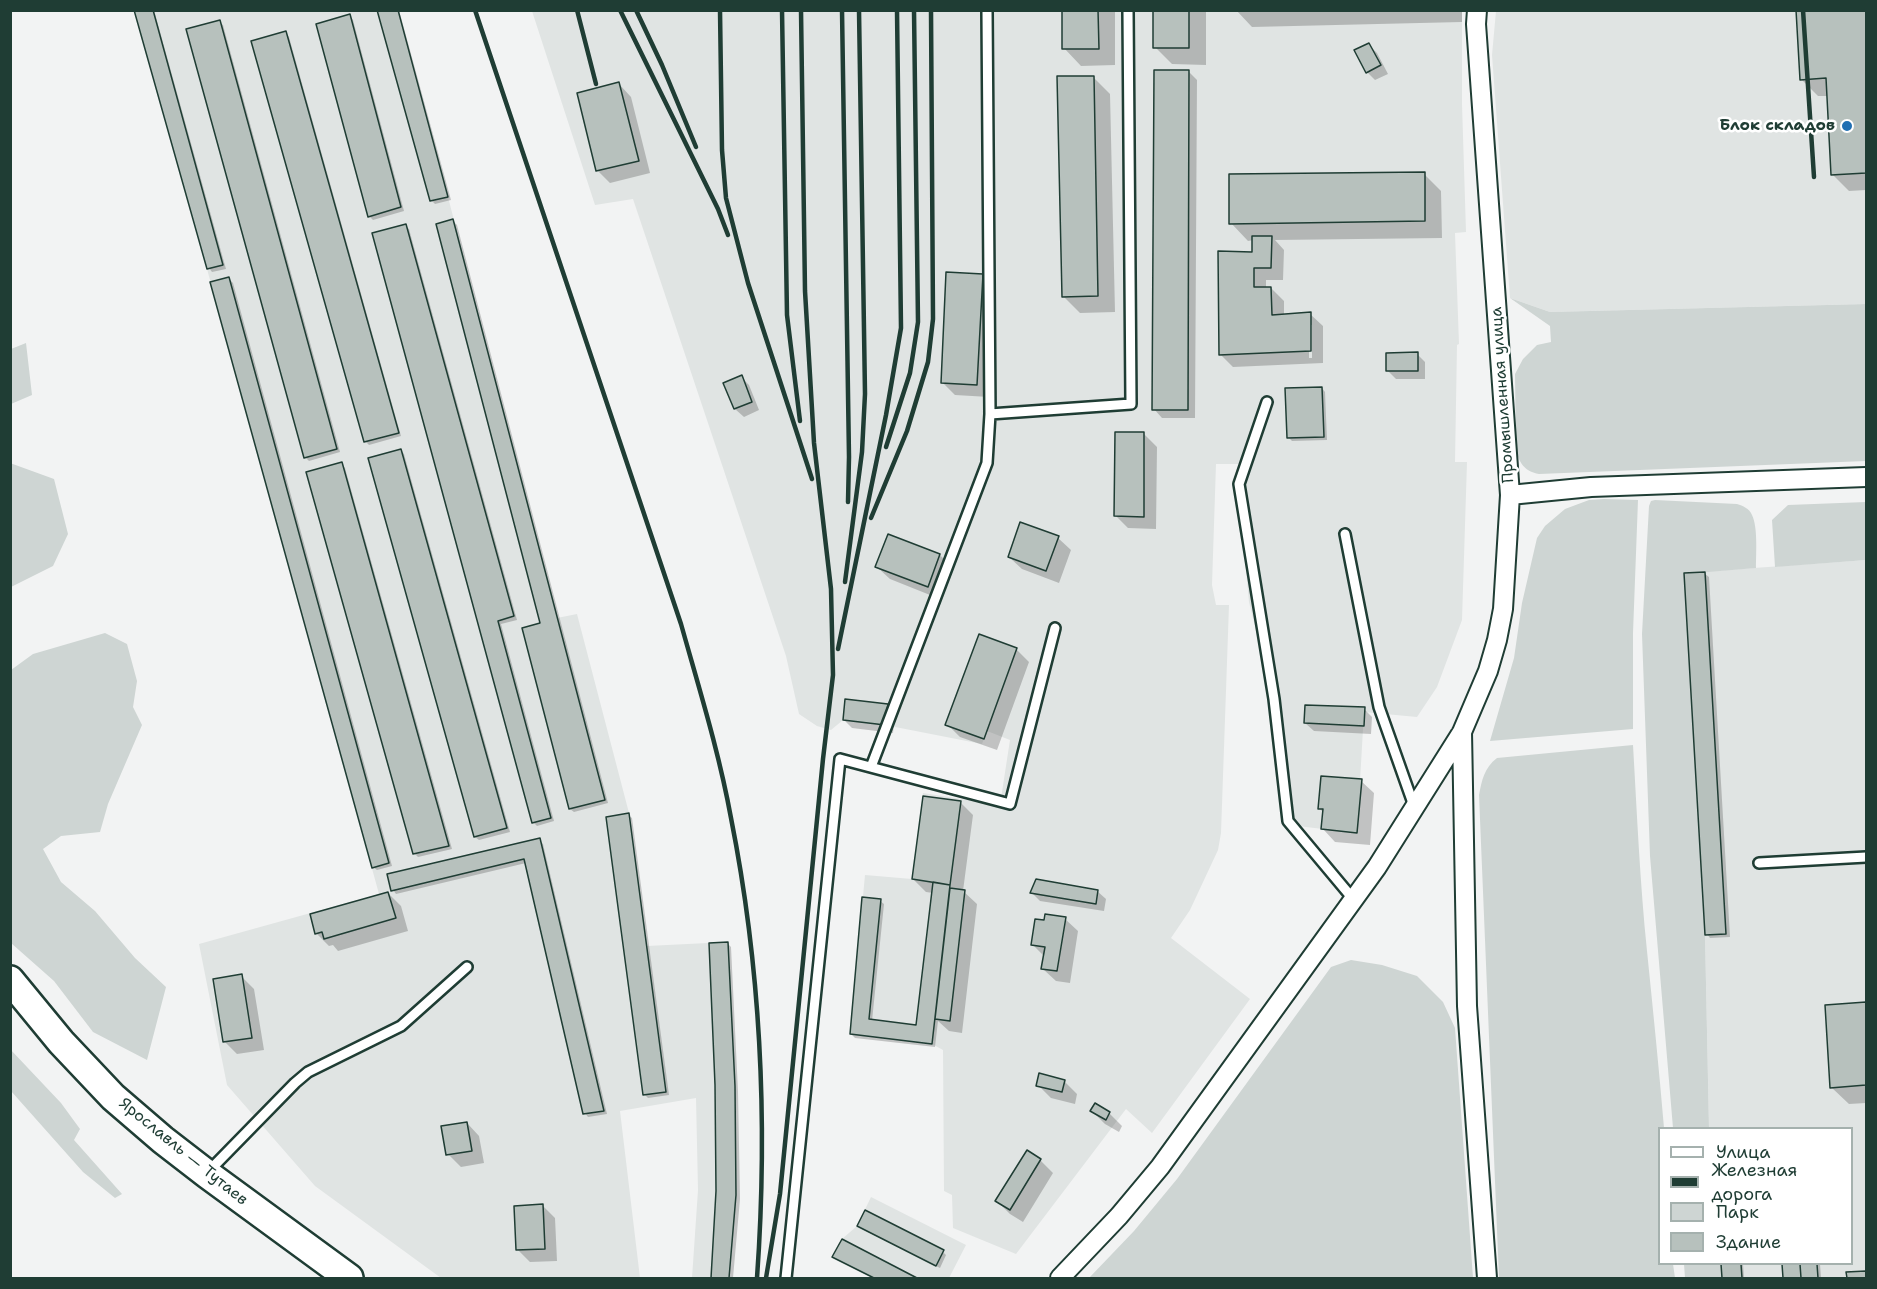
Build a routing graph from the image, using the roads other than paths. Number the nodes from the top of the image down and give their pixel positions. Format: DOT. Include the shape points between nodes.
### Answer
graph roads {
  1 [pos="987,10"];
  2 [pos="1128,10"];
  3 [pos="1477,10"];
  4 [pos="1267,402"];
  5 [pos="990,414"];
  6 [pos="1866,477"];
  7 [pos="1510,495"];
  8 [pos="1345,534"];
  9 [pos="1055,628"];
  10 [pos="1462,732"];
  11 [pos="871,767"];
  12 [pos="1415,808"];
  13 [pos="1866,857"];
  14 [pos="1759,863"];
  15 [pos="1354,900"];
  16 [pos="467,967"];
  17 [pos="10,980"];
  18 [pos="207,1174"];
  19 [pos="349,1278"];
  20 [pos="786,1278"];
  21 [pos="1060,1278"];
  22 [pos="1487,1278"];
  1 -- 5 [label="lane"];
  2 -- 5 [label="lane" via="1131,404"];
  3 -- 7 [label="street, Промышленная улица"];
  4 -- 15 [label="lane" via="1239,484 1274,699 1287,821"];
  5 -- 11 [label="lane" via="987,464"];
  6 -- 7 [label="street, Промышленная улица" via="1591,487"];
  7 -- 10 [label="street" via="1503,609 1497,640"];
  8 -- 12 [label="lane" via="1379,706"];
  9 -- 11 [label="lane" via="1010,804"];
  10 -- 12 [label="street"];
  10 -- 22 [label="street" via="1467,1006"];
  11 -- 20 [label="lane" via="840,759"];
  12 -- 15 [label="street"];
  13 -- 14 [label="lane"];
  15 -- 21 [label="street" via="1160,1167"];
  16 -- 18 [label="lane" via="402,1026 308,1072"];
  17 -- 18 [label="main road, Ярославль — Тутаев" via="61,1042 113,1096"];
  18 -- 19 [label="main road, Ярославль — Тутаев"];
}
